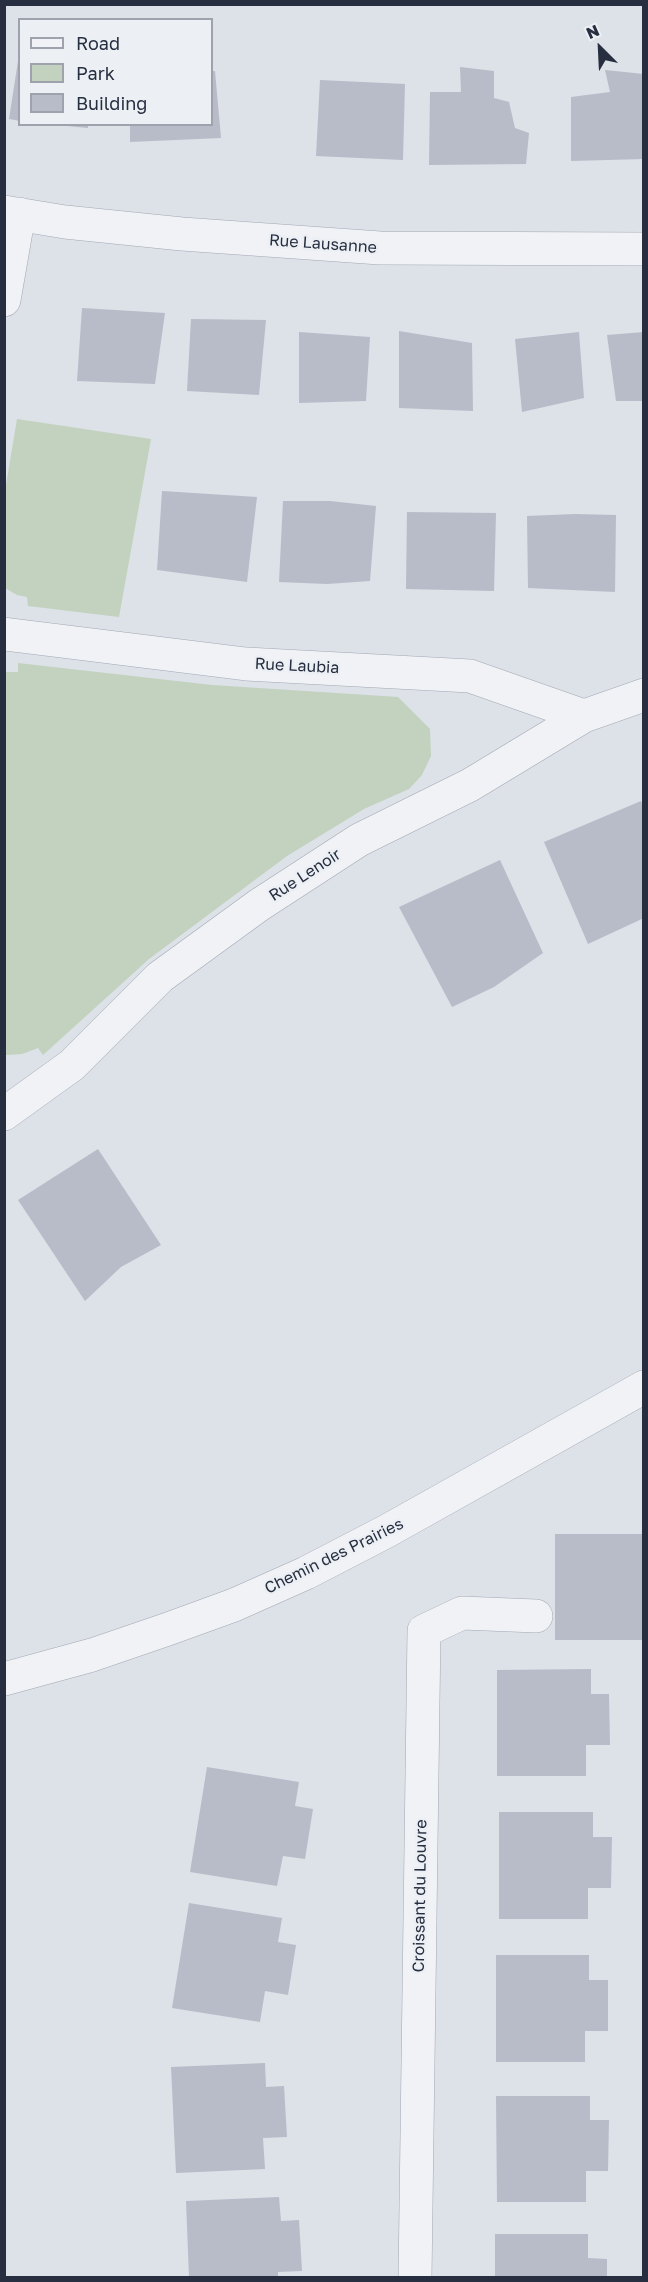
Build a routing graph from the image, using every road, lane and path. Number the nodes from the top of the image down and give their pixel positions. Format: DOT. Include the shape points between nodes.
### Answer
graph roads {
  1 [pos="12,213"];
  2 [pos="644,249"];
  3 [pos="4,300"];
  4 [pos="4,634"];
  5 [pos="644,695"];
  6 [pos="584,716"];
  7 [pos="4,1113"];
  8 [pos="644,1387"];
  9 [pos="536,1616"];
  10 [pos="4,1679"];
  11 [pos="415,2277"];
  1 -- 2 [label="street, Rue Lausanne" via="182,234 380,248"];
  1 -- 3 [label="street"];
  4 -- 6 [label="street, Rue Laubia" via="246,663 470,676"];
  5 -- 6 [label="street, Rue Lenoir"];
  6 -- 7 [label="street, Rue Lenoir" via="470,785 359,840 260,904 160,977 72,1065"];
  8 -- 10 [label="street, Chemin des Prairies" via="306,1573 149,1636"];
  9 -- 11 [label="street, Croissant du Louvre" via="462,1613 424,1631"];
}
